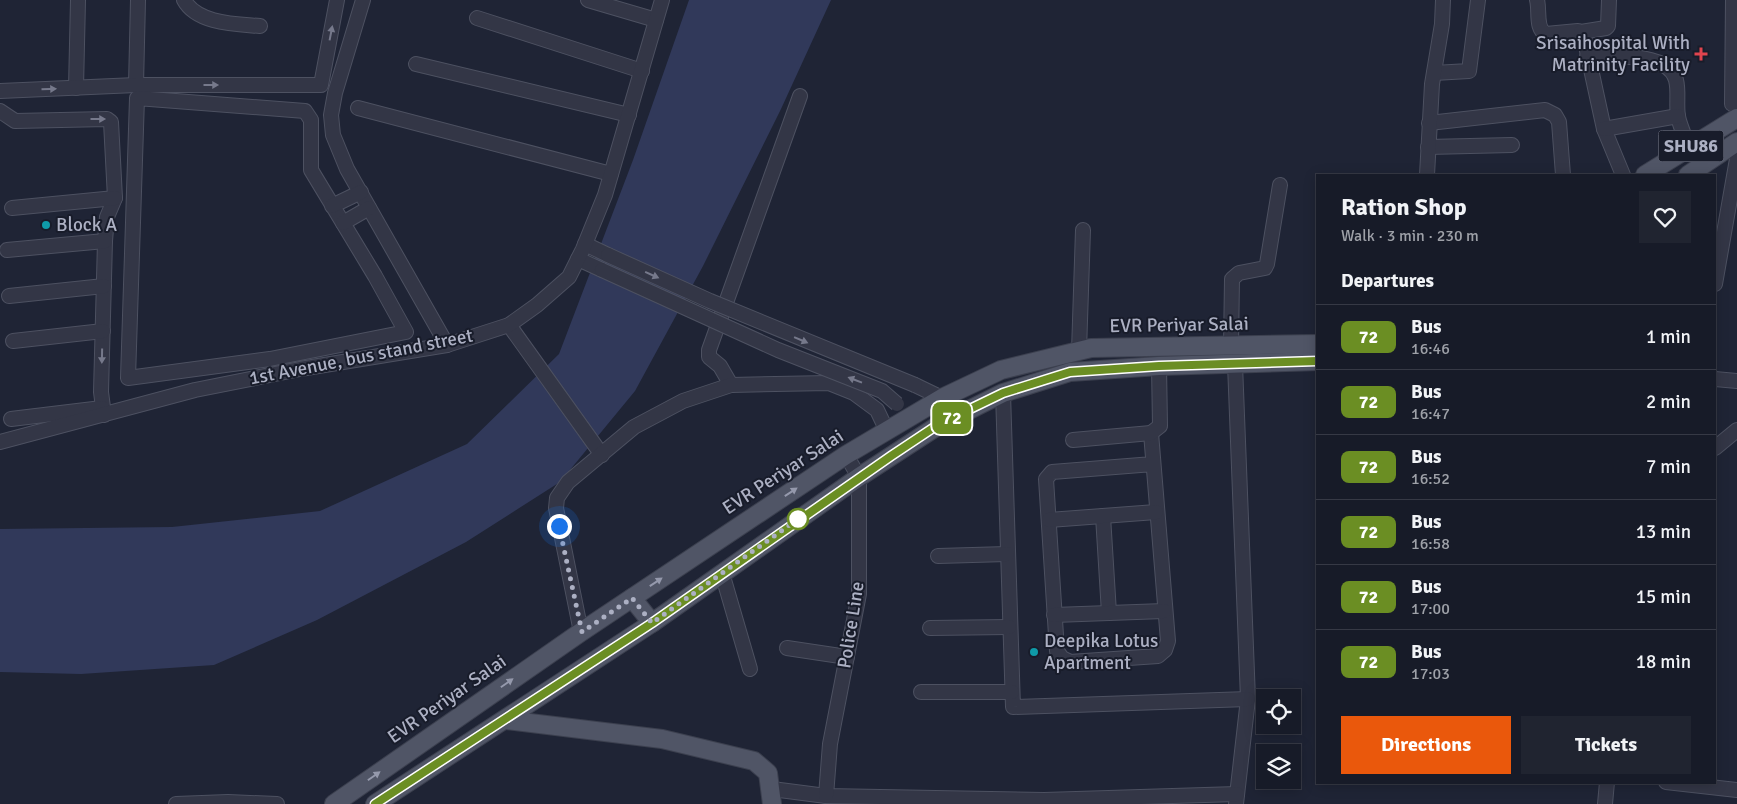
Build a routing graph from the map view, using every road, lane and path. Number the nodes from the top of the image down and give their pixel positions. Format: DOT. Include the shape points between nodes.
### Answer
graph roads {
  1 [pos="78,0"];
  2 [pos="138,0"];
  3 [pos="184,0"];
  4 [pos="362,0"];
  5 [pos="588,0"];
  6 [pos="662,0"];
  7 [pos="1443,0"];
  8 [pos="1478,0"];
  9 [pos="1537,0"];
  10 [pos="1609,0"];
  11 [pos="1733,0"];
  12 [pos="336,5"];
  13 [pos="358,15"];
  14 [pos="477,18"];
  15 [pos="656,20"];
  16 [pos="1735,24"];
  17 [pos="260,26"];
  18 [pos="1581,32"];
  19 [pos="1587,58"];
  20 [pos="416,64"];
  21 [pos="642,71"];
  22 [pos="1434,73"];
  23 [pos="136,85"];
  24 [pos="76,88"];
  25 [pos="0,91"];
  26 [pos="800,96"];
  27 [pos="358,108"];
  28 [pos="0,111"];
  29 [pos="1734,111"];
  30 [pos="629,115"];
  31 [pos="1678,116"];
  32 [pos="1429,123"];
  33 [pos="1604,130"];
  34 [pos="1685,138"];
  35 [pos="1737,142"];
  36 [pos="1512,146"];
  37 [pos="1428,148"];
  38 [pos="1737,160"];
  39 [pos="611,174"];
  40 [pos="1428,174"];
  41 [pos="1563,174"];
  42 [pos="1623,174"];
  43 [pos="1646,174"];
  44 [pos="1689,174"];
  45 [pos="1280,185"];
  46 [pos="361,192"];
  47 [pos="115,198"];
  48 [pos="332,206"];
  49 [pos="12,208"];
  50 [pos="369,208"];
  51 [pos="343,223"];
  52 [pos="1083,230"];
  53 [pos="105,241"];
  54 [pos="585,244"];
  55 [pos="7,250"];
  56 [pos="578,259"];
  57 [pos="1716,278"];
  58 [pos="104,286"];
  59 [pos="9,296"];
  60 [pos="509,325"];
  61 [pos="103,331"];
  62 [pos="14,341"];
  63 [pos="1316,344"];
  64 [pos="446,345"];
  65 [pos="1231,345"];
  66 [pos="1079,351"];
  67 [pos="1316,361"];
  68 [pos="1235,364"];
  69 [pos="1159,366"];
  70 [pos="1716,378"];
  71 [pos="1737,381"];
  72 [pos="731,385"];
  73 [pos="1003,393"];
  74 [pos="942,398"];
  75 [pos="103,411"];
  76 [pos="11,419"];
  77 [pos="905,420"];
  78 [pos="1737,430"];
  79 [pos="887,431"];
  80 [pos="1151,433"];
  81 [pos="1073,440"];
  82 [pos="0,442"];
  83 [pos="1716,447"];
  84 [pos="602,455"];
  85 [pos="846,455"];
  86 [pos="1152,464"];
  87 [pos="859,477"];
  88 [pos="1156,512"];
  89 [pos="1103,516"];
  90 [pos="1049,520"];
  91 [pos="1007,554"];
  92 [pos="938,556"];
  93 [pos="722,573"];
  94 [pos="632,598"];
  95 [pos="1164,610"];
  96 [pos="1109,613"];
  97 [pos="1054,616"];
  98 [pos="652,623"];
  99 [pos="1009,626"];
  100 [pos="930,628"];
  101 [pos="582,632"];
  102 [pos="787,648"];
  103 [pos="847,657"];
  104 [pos="750,669"];
  105 [pos="921,692"];
  106 [pos="1012,692"];
  107 [pos="1248,699"];
  108 [pos="506,720"];
  109 [pos="1607,784"];
  110 [pos="1684,784"];
  111 [pos="1737,790"];
  112 [pos="772,796"];
  113 [pos="826,796"];
  114 [pos="1236,799"];
  115 [pos="1168,800"];
  116 [pos="1044,802"];
  117 [pos="176,804"];
  118 [pos="276,804"];
  119 [pos="334,804"];
  120 [pos="375,804"];
  121 [pos="1605,804"];
  1 -- 24 [label="street"];
  2 -- 23 [label="street"];
  3 -- 17 [label="street" via="188,7 217,23"];
  4 -- 13 [label="street"];
  5 -- 15 [label="street"];
  6 -- 15 [label="street, 1st Avenue, bus stand street"];
  7 -- 22 [label="street"];
  8 -- 22 [label="street" via="1470,68 1464,72"];
  9 -- 18 [label="street" via="1542,32"];
  10 -- 18 [label="street" via="1608,26"];
  11 -- 16 [label="street"];
  12 -- 13 [label="street"];
  23 -- 12 [label="street, one-way" via="321,85"];
  13 -- 46 [label="street" via="336,86 331,115 333,135"];
  14 -- 21 [label="street"];
  15 -- 21 [label="street, 1st Avenue, bus stand street"];
  16 -- 29 [label="street"];
  18 -- 19 [label="street"];
  19 -- 31 [label="street" via="1626,57 1663,64 1676,80"];
  19 -- 33 [label="street"];
  20 -- 30 [label="street"];
  21 -- 30 [label="street, 1st Avenue, bus stand street"];
  22 -- 32 [label="street"];
  23 -- 24 [label="street"];
  25 -- 24 [label="street, one-way"];
  26 -- 72 [label="street" via="709,350 709,357 720,366"];
  27 -- 39 [label="street"];
  28 -- 47 [label="street, one-way" via="15,121 107,119 111,122"];
  29 -- 43 [label="main road, SHU86"];
  30 -- 39 [label="street, 1st Avenue, bus stand street"];
  31 -- 33 [label="street"];
  31 -- 34 [label="street"];
  32 -- 37 [label="street"];
  32 -- 41 [label="street" via="1545,110 1559,122"];
  33 -- 42 [label="street"];
  35 -- 44 [label="main road, SHU86"];
  36 -- 37 [label="street"];
  37 -- 40 [label="street"];
  38 -- 57 [label="street"];
  39 -- 54 [label="street, 1st Avenue, bus stand street"];
  45 -- 65 [label="street" via="1267,264 1264,268 1239,273 1232,280"];
  46 -- 48 [label="street"];
  46 -- 50 [label="street"];
  47 -- 49 [label="street"];
  47 -- 53 [label="street" via="107,217"];
  48 -- 51 [label="street"];
  48 -- 51 [label="street" via="311,170 311,120 305,111 136,98 128,378 270,359 406,332"];
  50 -- 51 [label="street"];
  50 -- 64 [label="street"];
  52 -- 66 [label="street"];
  53 -- 55 [label="street"];
  53 -- 58 [label="street"];
  54 -- 56 [label="street, 1st Avenue, bus stand street"];
  54 -- 74 [label="street, one-way, bridge" via="710,302"];
  56 -- 60 [label="street, 1st Avenue, bus stand street" via="569,277"];
  77 -- 56 [label="street, one-way, bridge" via="897,404 882,391 778,350"];
  58 -- 59 [label="street"];
  58 -- 61 [label="street"];
  60 -- 64 [label="street, 1st Avenue, bus stand street"];
  60 -- 84 [label="street"];
  61 -- 62 [label="street"];
  61 -- 75 [label="street, one-way"];
  63 -- 65 [label="main road, EVR Periyar Salai"];
  64 -- 75 [label="street, 1st Avenue, bus stand street" via="309,367"];
  65 -- 66 [label="main road, EVR Periyar Salai" via="1091,348"];
  66 -- 74 [label="main road, EVR Periyar Salai" via="1001,370"];
  67 -- 68 [label="main road"];
  68 -- 69 [label="main road"];
  68 -- 107 [label="street"];
  69 -- 73 [label="main road" via="1070,372"];
  69 -- 80 [label="street" via="1160,426"];
  70 -- 71 [label="street"];
  72 -- 79 [label="street" via="829,383 854,393 877,410"];
  72 -- 84 [label="street" via="683,401 652,416"];
  73 -- 87 [label="main road" via="939,424"];
  73 -- 91 [label="street"];
  74 -- 77 [label="main road, EVR Periyar Salai"];
  75 -- 76 [label="street"];
  75 -- 82 [label="street, 1st Avenue, bus stand street"];
  77 -- 79 [label="main road, EVR Periyar Salai"];
  78 -- 83 [label="street"];
  79 -- 85 [label="main road, EVR Periyar Salai"];
  80 -- 81 [label="street"];
  80 -- 86 [label="street"];
  84 -- 101 [label="street" via="568,482 557,498 556,508"];
  85 -- 87 [label="street"];
  94 -- 85 [label="main road, EVR Periyar Salai, one-way"];
  86 -- 88 [label="street"];
  86 -- 90 [label="street" via="1052,472 1046,479"];
  87 -- 93 [label="main road"];
  87 -- 103 [label="street, Police Line" via="859,594"];
  88 -- 89 [label="street"];
  88 -- 95 [label="street"];
  89 -- 90 [label="street"];
  89 -- 96 [label="street"];
  90 -- 97 [label="street"];
  91 -- 92 [label="street"];
  91 -- 99 [label="street"];
  93 -- 98 [label="main road"];
  93 -- 104 [label="street"];
  94 -- 98 [label="main road"];
  94 -- 101 [label="main road, EVR Periyar Salai"];
  95 -- 96 [label="street"];
  95 -- 97 [label="street" via="1168,641 1158,656 1070,662 1057,651"];
  96 -- 97 [label="street"];
  98 -- 108 [label="main road"];
  99 -- 100 [label="street"];
  99 -- 106 [label="street"];
  119 -- 101 [label="main road, EVR Periyar Salai, one-way"];
  102 -- 103 [label="street"];
  103 -- 113 [label="street, Police Line" via="830,744"];
  105 -- 106 [label="street"];
  106 -- 107 [label="street" via="1013,707"];
  107 -- 114 [label="street"];
  108 -- 112 [label="main road" via="662,739 728,753 754,761 768,773"];
  108 -- 120 [label="main road"];
  109 -- 121 [label="street"];
  110 -- 111 [label="street"];
  112 -- 113 [label="street"];
  113 -- 116 [label="street"];
  114 -- 115 [label="street"];
  115 -- 116 [label="street"];
  117 -- 118 [label="street"];
}
